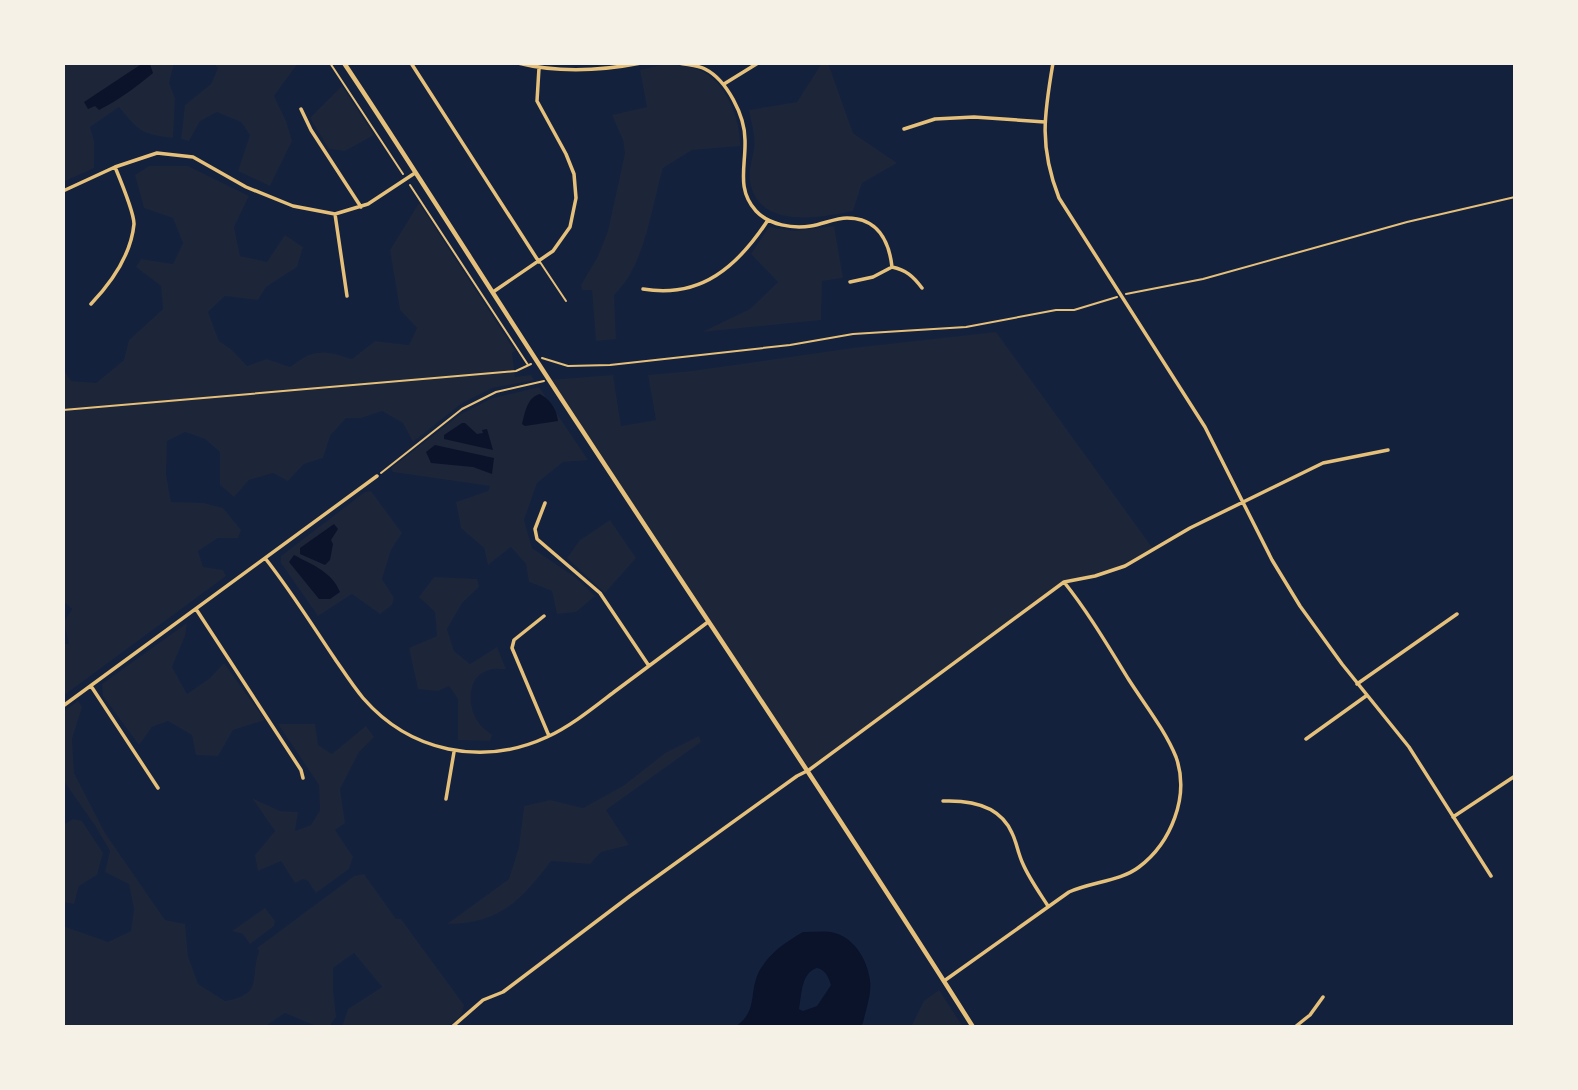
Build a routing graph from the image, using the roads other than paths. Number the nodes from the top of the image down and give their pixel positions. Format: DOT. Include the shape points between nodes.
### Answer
graph roads {
  1 [pos="344,63"];
  2 [pos="411,63"];
  3 [pos="517,63"];
  4 [pos="640,63"];
  5 [pos="679,63"];
  6 [pos="758,63"];
  7 [pos="1053,63"];
  8 [pos="538,68"];
  9 [pos="724,83"];
  10 [pos="301,109"];
  11 [pos="1045,122"];
  12 [pos="904,129"];
  13 [pos="115,167"];
  14 [pos="417,172"];
  15 [pos="63,191"];
  16 [pos="361,206"];
  17 [pos="335,214"];
  18 [pos="768,220"];
  19 [pos="539,262"];
  20 [pos="892,267"];
  21 [pos="850,282"];
  22 [pos="922,288"];
  23 [pos="643,289"];
  24 [pos="493,292"];
  25 [pos="347,296"];
  26 [pos="566,301"];
  27 [pos="91,304"];
  28 [pos="1388,450"];
  29 [pos="377,476"];
  30 [pos="1241,502"];
  31 [pos="545,503"];
  32 [pos="265,558"];
  33 [pos="1064,582"];
  34 [pos="196,609"];
  35 [pos="1457,614"];
  36 [pos="544,616"];
  37 [pos="708,622"];
  38 [pos="649,666"];
  39 [pos="1357,684"];
  40 [pos="91,686"];
  41 [pos="1366,696"];
  42 [pos="63,706"];
  43 [pos="550,736"];
  44 [pos="1306,739"];
  45 [pos="454,752"];
  46 [pos="809,770"];
  47 [pos="1515,776"];
  48 [pos="303,778"];
  49 [pos="159,788"];
  50 [pos="446,799"];
  51 [pos="943,801"];
  52 [pos="1453,817"];
  53 [pos="1491,876"];
  54 [pos="1048,906"];
  55 [pos="944,981"];
  56 [pos="1324,997"];
  57 [pos="453,1027"];
  58 [pos="973,1027"];
  59 [pos="1295,1027"];
  1 -- 14 [label="street"];
  2 -- 19 [label="street"];
  3 -- 8 [label="street"];
  4 -- 8 [label="street" via="605,70"];
  5 -- 9 [label="street" via="705,69"];
  6 -- 9 [label="street"];
  7 -- 11 [label="street"];
  8 -- 19 [label="street" via="537,101 566,154 576,198 570,227"];
  9 -- 18 [label="street" via="746,138 742,182 755,210"];
  10 -- 16 [label="street"];
  11 -- 12 [label="street" via="974,117 935,119"];
  11 -- 30 [label="street" via="1045,153 1059,198 1205,427"];
  13 -- 15 [label="street"];
  13 -- 17 [label="street" via="156,153 193,157 246,187 293,206"];
  13 -- 27 [label="street" via="134,222 110,285"];
  14 -- 16 [label="street"];
  14 -- 24 [label="street"];
  16 -- 17 [label="street"];
  17 -- 25 [label="street"];
  18 -- 20 [label="street" via="807,227 846,218 869,221 883,236"];
  18 -- 23 [label="street" via="750,247 725,271 690,288"];
  19 -- 24 [label="street"];
  19 -- 26 [label="lane"];
  20 -- 21 [label="street"];
  20 -- 22 [label="street" via="903,269"];
  24 -- 37 [label="street"];
  28 -- 30 [label="street" via="1324,463"];
  29 -- 32 [label="street"];
  30 -- 33 [label="street" via="1125,566"];
  30 -- 39 [label="street" via="1300,606"];
  31 -- 38 [label="street" via="535,529 537,539 600,593"];
  32 -- 34 [label="street"];
  32 -- 45 [label="street" via="361,696 380,716 409,736"];
  33 -- 46 [label="street"];
  33 -- 54 [label="street" via="1177,759 1179,804 1172,827 1137,868 1087,884"];
  34 -- 40 [label="street"];
  34 -- 48 [label="street"];
  35 -- 39 [label="street"];
  36 -- 43 [label="street" via="514,640 512,648"];
  37 -- 38 [label="street"];
  37 -- 46 [label="street"];
  38 -- 43 [label="street"];
  39 -- 41 [label="street"];
  40 -- 42 [label="street"];
  40 -- 49 [label="street"];
  41 -- 44 [label="street"];
  41 -- 52 [label="street" via="1409,747"];
  43 -- 45 [label="street" via="490,752"];
  45 -- 50 [label="street"];
  46 -- 55 [label="street"];
  46 -- 57 [label="street" via="502,992 483,1000"];
  47 -- 52 [label="street"];
  51 -- 54 [label="street" via="982,804 1000,816 1012,830 1023,864"];
  52 -- 53 [label="street"];
  54 -- 55 [label="street"];
  55 -- 58 [label="street"];
  56 -- 59 [label="street"];
}
